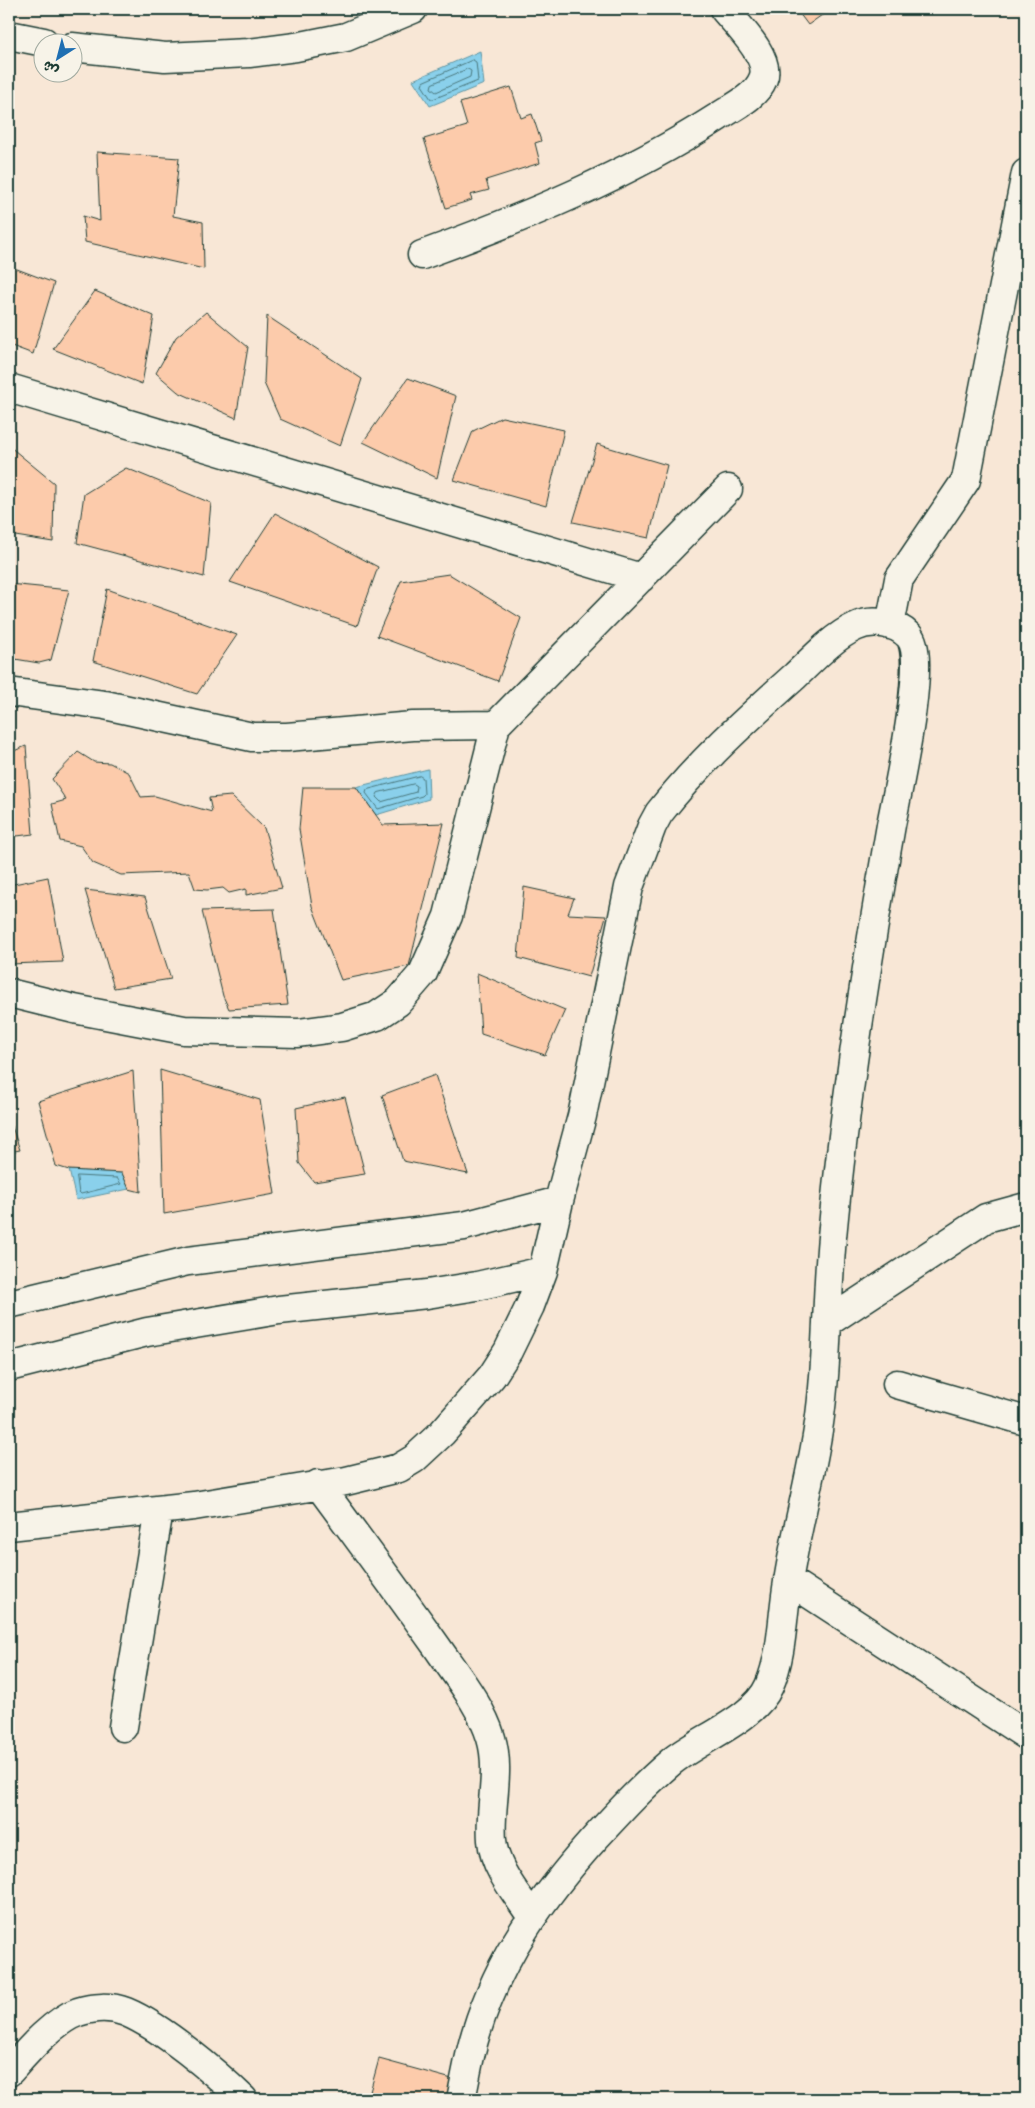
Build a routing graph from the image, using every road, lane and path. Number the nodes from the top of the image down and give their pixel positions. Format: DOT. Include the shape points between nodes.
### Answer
graph roads {
  1 [pos="412,9"];
  2 [pos="724,9"];
  3 [pos="9,35"];
  4 [pos="32,40"];
  5 [pos="82,48"];
  6 [pos="1026,173"];
  7 [pos="422,255"];
  8 [pos="9,388"];
  9 [pos="728,489"];
  10 [pos="641,578"];
  11 [pos="890,624"];
  12 [pos="9,692"];
  13 [pos="496,725"];
  14 [pos="9,993"];
  15 [pos="559,1201"];
  16 [pos="1026,1207"];
  17 [pos="543,1271"];
  18 [pos="9,1304"];
  19 [pos="828,1322"];
  20 [pos="9,1367"];
  21 [pos="897,1384"];
  22 [pos="1026,1421"];
  23 [pos="318,1484"];
  24 [pos="159,1510"];
  25 [pos="9,1526"];
  26 [pos="788,1580"];
  27 [pos="123,1727"];
  28 [pos="1026,1735"];
  29 [pos="532,1917"];
  30 [pos="9,2072"];
  31 [pos="243,2099"];
  32 [pos="461,2099"];
  1 -- 5 [label="street" via="346,37 248,53 165,57"];
  2 -- 7 [label="street" via="764,63 764,78 745,100 700,129 614,175 480,234"];
  3 -- 4 [label="street"];
  6 -- 11 [label="street" via="966,480 899,579"];
  8 -- 10 [label="street"];
  9 -- 10 [label="street"];
  10 -- 13 [label="street"];
  11 -- 15 [label="street" via="857,625 826,647 719,745 659,812 629,887 582,1116"];
  11 -- 19 [label="street" via="910,636 917,666 845,1112"];
  12 -- 13 [label="street" via="105,705 252,737 413,726"];
  13 -- 14 [label="street" via="448,916 423,973 398,1002 376,1016 342,1027 298,1033 184,1030"];
  15 -- 17 [label="street"];
  15 -- 18 [label="street" via="464,1226 188,1261"];
  16 -- 19 [label="street" via="986,1218"];
  17 -- 20 [label="street" via="427,1294 279,1310 147,1332"];
  17 -- 23 [label="street" via="530,1306 492,1376 428,1448 398,1468 346,1481"];
  19 -- 26 [label="street" via="819,1427"];
  21 -- 22 [label="street"];
  23 -- 24 [label="street"];
  23 -- 29 [label="street" via="417,1619 479,1712 491,1738 494,1759 492,1841 496,1857"];
  24 -- 25 [label="street"];
  24 -- 27 [label="street"];
  26 -- 28 [label="street"];
  26 -- 29 [label="street" via="776,1663 766,1694 753,1708 677,1757 648,1782 583,1852"];
  29 -- 32 [label="street" via="513,1945 476,2033"];
  30 -- 31 [label="street" via="42,2036 76,2013 97,2007 126,2012 159,2031"];
}
